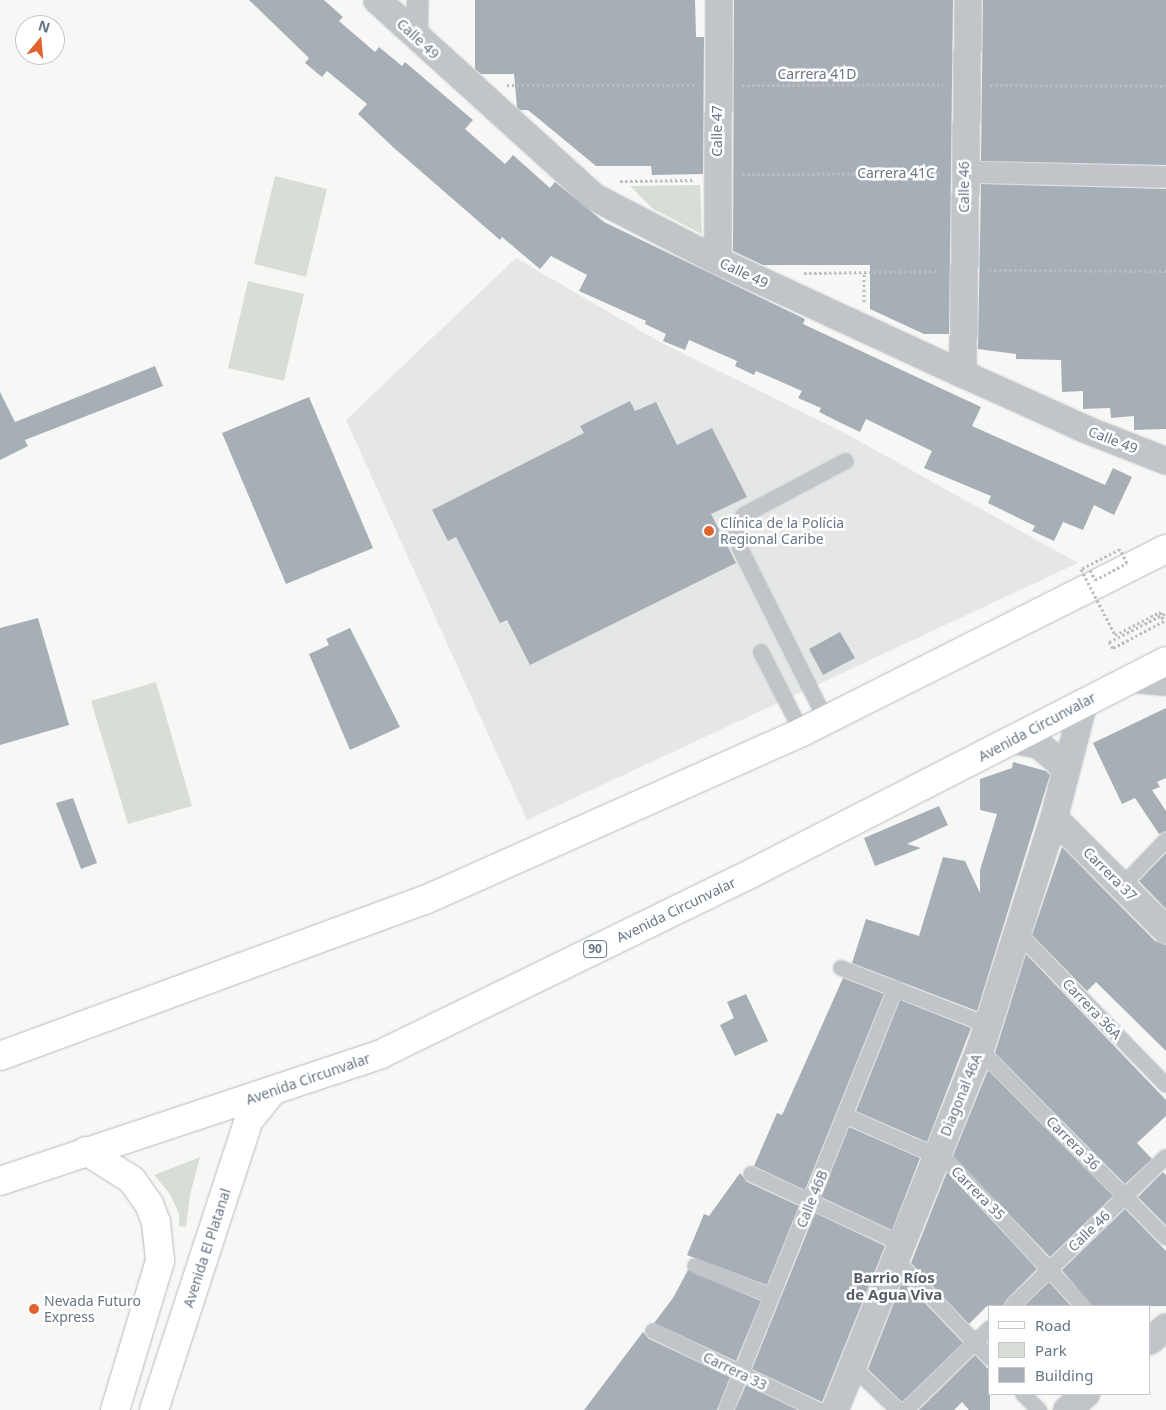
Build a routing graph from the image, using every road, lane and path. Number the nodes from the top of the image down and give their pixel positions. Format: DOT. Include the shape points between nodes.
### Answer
graph roads {
  1 [pos="377,0"];
  2 [pos="418,0"];
  3 [pos="719,0"];
  4 [pos="968,0"];
  5 [pos="417,39"];
  6 [pos="964,84"];
  7 [pos="469,85"];
  8 [pos="717,85"];
  9 [pos="1166,86"];
  10 [pos="965,172"];
  11 [pos="1166,176"];
  12 [pos="717,177"];
  13 [pos="617,181"];
  14 [pos="718,261"];
  15 [pos="963,374"];
  16 [pos="846,461"];
  17 [pos="1166,461"];
  18 [pos="1166,549"];
  19 [pos="1090,570"];
  20 [pos="1166,613"];
  21 [pos="761,652"];
  22 [pos="1166,661"];
  23 [pos="1131,679"];
  24 [pos="1166,682"];
  25 [pos="1084,702"];
  26 [pos="826,720"];
  27 [pos="802,732"];
  28 [pos="1012,740"];
  29 [pos="1066,772"];
  30 [pos="1054,818"];
  31 [pos="1166,840"];
  32 [pos="1122,886"];
  33 [pos="1166,930"];
  34 [pos="1018,933"];
  35 [pos="841,968"];
  36 [pos="896,988"];
  37 [pos="988,1024"];
  38 [pos="980,1050"];
  39 [pos="0,1056"];
  40 [pos="1166,1084"];
  41 [pos="272,1092"];
  42 [pos="846,1116"];
  43 [pos="86,1151"];
  44 [pos="937,1156"];
  45 [pos="1166,1157"];
  46 [pos="751,1174"];
  47 [pos="0,1181"];
  48 [pos="1125,1196"];
  49 [pos="811,1201"];
  50 [pos="1166,1238"];
  51 [pos="899,1252"];
  52 [pos="695,1266"];
  53 [pos="1050,1270"];
  54 [pos="772,1296"];
  55 [pos="1013,1305"];
  56 [pos="1083,1305"];
  57 [pos="1166,1327"];
  58 [pos="988,1330"];
  59 [pos="653,1331"];
  60 [pos="1151,1340"];
  61 [pos="975,1342"];
  62 [pos="988,1356"];
  63 [pos="853,1367"];
  64 [pos="740,1374"];
  65 [pos="1025,1395"];
  66 [pos="1085,1395"];
  67 [pos="115,1410"];
  68 [pos="154,1410"];
  69 [pos="726,1410"];
  70 [pos="818,1410"];
  71 [pos="835,1410"];
  72 [pos="898,1410"];
  73 [pos="906,1410"];
  74 [pos="1039,1410"];
  75 [pos="1067,1410"];
  1 -- 5 [label="street, Calle 49"];
  2 -- 5 [label="street"];
  3 -- 8 [label="street, Calle 47"];
  4 -- 6 [label="street, Calle 46"];
  5 -- 7 [label="street, Calle 49"];
  6 -- 8 [label="path, Carrera 41D"];
  6 -- 9 [label="path, Carrera 41D"];
  6 -- 10 [label="street, Calle 46"];
  7 -- 8 [label="path, Carrera 41D"];
  7 -- 14 [label="street, Calle 49" via="594,197"];
  8 -- 12 [label="street, Calle 47"];
  10 -- 11 [label="street"];
  10 -- 12 [label="path, Carrera 41C"];
  10 -- 15 [label="street, Calle 46"];
  12 -- 13 [label="path, Carrera 41C"];
  12 -- 14 [label="street, Calle 47"];
  14 -- 15 [label="street, Calle 49"];
  15 -- 17 [label="street, Calle 49" via="1087,430"];
  16 -- 26 [label="lane" via="744,515 738,523 740,548"];
  18 -- 26 [label="main road"];
  19 -- 20 [label="path, bridge" via="1095,580 1127,563 1120,549 1081,569 1115,635 1160,612 1164,621 1113,648 1109,642"];
  21 -- 27 [label="lane"];
  22 -- 23 [label="main road, Avenida Circunvalar / 90"];
  23 -- 24 [label="street"];
  23 -- 25 [label="main road, Avenida Circunvalar / 90"];
  25 -- 28 [label="main road, Avenida Circunvalar / 90"];
  25 -- 29 [label="street, Diagonal 46A"];
  26 -- 27 [label="main road"];
  27 -- 39 [label="main road" via="425,900"];
  28 -- 29 [label="street" via="1039,745"];
  28 -- 41 [label="main road, Avenida Circunvalar / 90" via="754,872 381,1054"];
  29 -- 30 [label="street, Diagonal 46A"];
  30 -- 32 [label="street, Carrera 37"];
  30 -- 34 [label="street, Diagonal 46A"];
  31 -- 32 [label="lane"];
  32 -- 33 [label="street, Carrera 37"];
  34 -- 37 [label="street, Diagonal 46A"];
  34 -- 40 [label="lane, Carrera 36A"];
  35 -- 36 [label="lane"];
  36 -- 37 [label="lane"];
  36 -- 42 [label="lane, Calle 46B"];
  37 -- 38 [label="street, Diagonal 46A"];
  38 -- 44 [label="street, Diagonal 46A"];
  38 -- 48 [label="lane, Carrera 36"];
  41 -- 43 [label="main road, Avenida Circunvalar / 90"];
  41 -- 68 [label="main road, Avenida El Platanal" via="250,1120"];
  42 -- 44 [label="lane, Carrera 35"];
  42 -- 49 [label="lane, Calle 46B"];
  43 -- 47 [label="main road, Avenida Circunvalar / 90"];
  43 -- 67 [label="main road" via="132,1180 149,1204 156,1222 160,1262"];
  44 -- 51 [label="street, Diagonal 46A"];
  44 -- 53 [label="lane, Carrera 35" via="971,1183"];
  45 -- 48 [label="lane, Calle 46"];
  46 -- 49 [label="lane"];
  48 -- 50 [label="lane, Carrera 36"];
  48 -- 53 [label="lane, Calle 46"];
  49 -- 51 [label="lane"];
  49 -- 54 [label="lane, Calle 46B"];
  51 -- 61 [label="lane"];
  51 -- 63 [label="street, Diagonal 46A"];
  52 -- 54 [label="lane"];
  53 -- 55 [label="lane, Calle 46"];
  53 -- 56 [label="lane, Carrera 35"];
  54 -- 64 [label="lane, Calle 46B"];
  57 -- 60 [label="street"];
  58 -- 61 [label="lane"];
  59 -- 64 [label="lane, Carrera 33"];
  61 -- 62 [label="lane"];
  61 -- 73 [label="lane"];
  63 -- 71 [label="street, Diagonal 46A"];
  63 -- 72 [label="lane"];
  64 -- 69 [label="lane, Calle 46B"];
  64 -- 70 [label="lane, Carrera 33"];
  65 -- 74 [label="lane"];
  66 -- 75 [label="street"];
}
